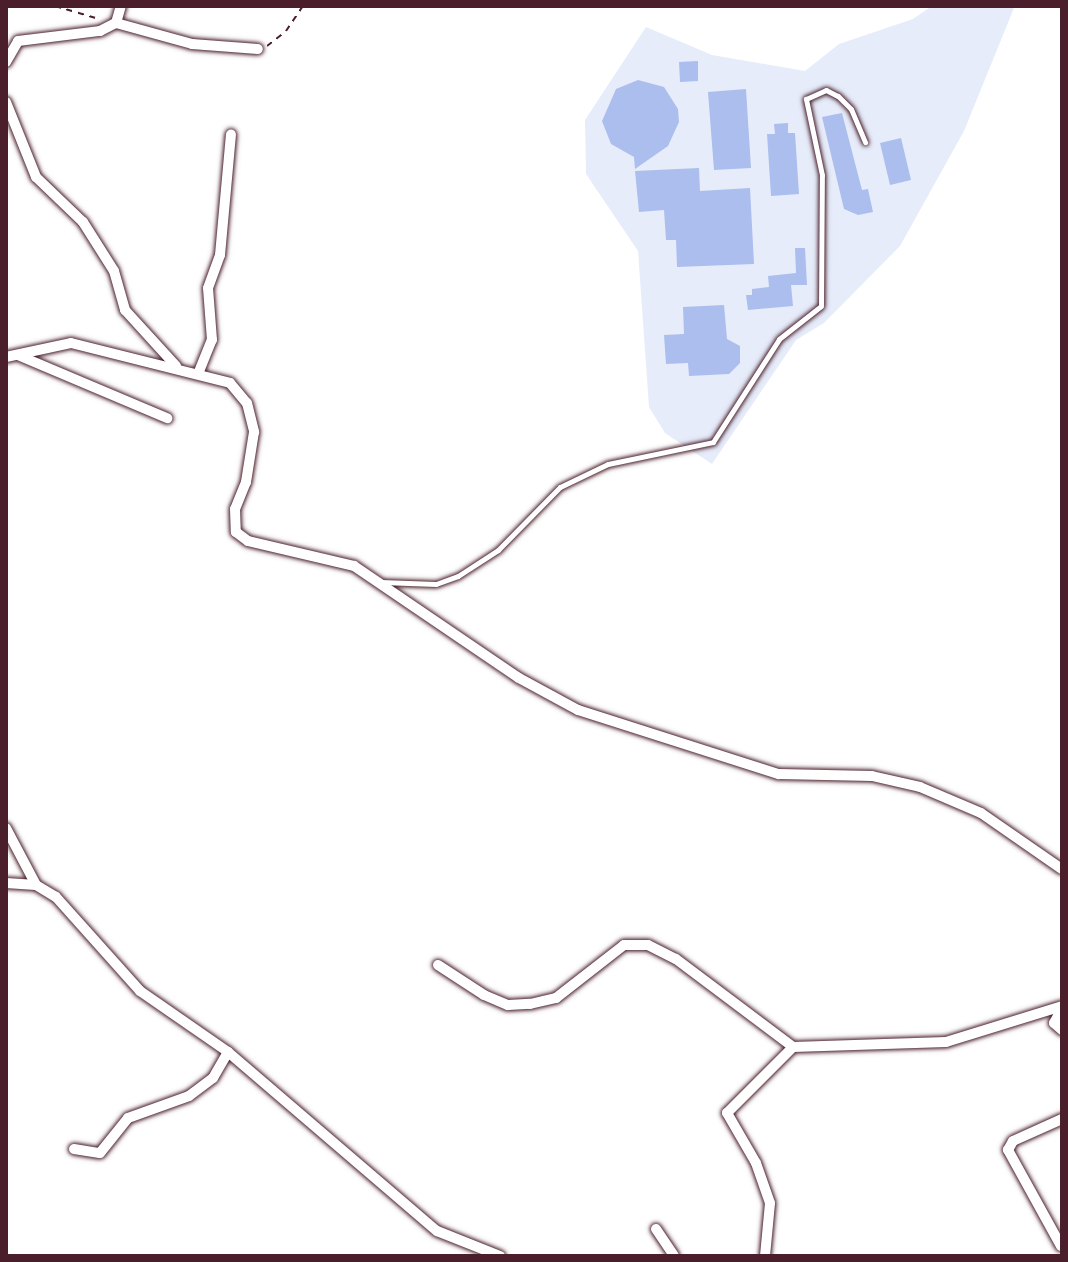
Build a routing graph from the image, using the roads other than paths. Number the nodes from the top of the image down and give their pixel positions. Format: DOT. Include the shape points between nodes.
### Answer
graph roads {
  1 [pos="121,6"];
  2 [pos="116,23"];
  3 [pos="258,49"];
  4 [pos="6,62"];
  5 [pos="6,102"];
  6 [pos="231,134"];
  7 [pos="865,142"];
  8 [pos="20,356"];
  9 [pos="6,357"];
  10 [pos="178,368"];
  11 [pos="198,374"];
  12 [pos="167,418"];
  13 [pos="380,582"];
  14 [pos="6,828"];
  15 [pos="1062,869"];
  16 [pos="6,883"];
  17 [pos="36,885"];
  18 [pos="438,965"];
  19 [pos="1062,1007"];
  20 [pos="1062,1030"];
  21 [pos="793,1047"];
  22 [pos="228,1052"];
  23 [pos="1062,1119"];
  24 [pos="74,1149"];
  25 [pos="656,1229"];
  26 [pos="1061,1246"];
  27 [pos="494,1255"];
  28 [pos="674,1256"];
  29 [pos="765,1256"];
  1 -- 2 [label="street"];
  2 -- 3 [label="street" via="192,44"];
  2 -- 4 [label="street" via="100,31 18,41"];
  5 -- 10 [label="street" via="36,177 83,222 114,271 125,310"];
  6 -- 11 [label="street" via="220,255 208,288 212,340"];
  7 -- 13 [label="lane" via="851,109 838,96 826,90 806,99 822,175 821,306 779,339 713,442 608,464 560,487 498,550 458,576 436,584"];
  8 -- 9 [label="street"];
  8 -- 10 [label="street" via="47,344 71,343"];
  8 -- 12 [label="street"];
  10 -- 11 [label="street"];
  11 -- 13 [label="street" via="230,383 247,403 254,432 235,509 236,532 248,541 354,566"];
  13 -- 15 [label="street" via="519,678 578,710 779,774 872,776 920,787 981,813"];
  14 -- 17 [label="street"];
  16 -- 17 [label="street"];
  17 -- 22 [label="street" via="56,897 140,991"];
  18 -- 21 [label="street" via="484,995 508,1005 530,1004 556,998 624,945 648,945 676,959"];
  19 -- 20 [label="street" via="1054,1023"];
  19 -- 21 [label="street" via="946,1042"];
  21 -- 29 [label="street" via="727,1113 756,1163 770,1203"];
  22 -- 24 [label="street" via="213,1078 189,1096 128,1118 100,1153"];
  22 -- 27 [label="street" via="437,1231"];
  23 -- 26 [label="street" via="1013,1141 1008,1150"];
  25 -- 28 [label="street"];
}
